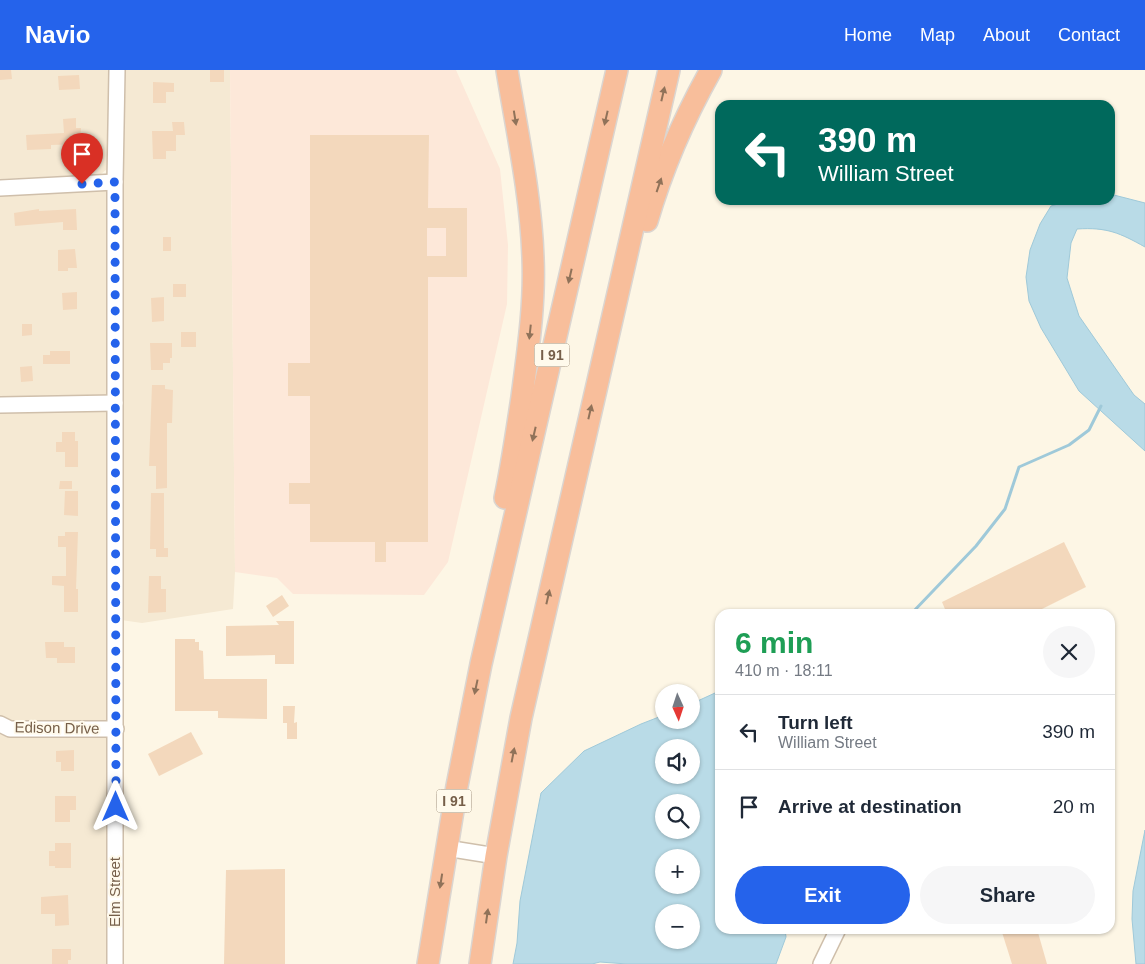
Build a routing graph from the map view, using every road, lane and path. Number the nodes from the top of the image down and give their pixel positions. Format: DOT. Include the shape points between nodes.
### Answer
graph roads {
  1 [pos="117,70"];
  2 [pos="507,70"];
  3 [pos="617,70"];
  4 [pos="669,70"];
  5 [pos="711,70"];
  6 [pos="115,182"];
  7 [pos="0,188"];
  8 [pos="613,312"];
  9 [pos="115,403"];
  10 [pos="0,405"];
  11 [pos="487,639"];
  12 [pos="0,724"];
  13 [pos="116,729"];
  14 [pos="446,848"];
  15 [pos="496,856"];
  16 [pos="836,934"];
  17 [pos="115,964"];
  18 [pos="428,964"];
  19 [pos="480,964"];
  20 [pos="821,964"];
  1 -- 6 [label="street, Elm Street"];
  2 -- 11 [label="highway, one-way" via="530,214 533,298 511,467 485,592"];
  3 -- 11 [label="highway, I 91, one-way"];
  8 -- 4 [label="highway, one-way"];
  8 -- 5 [label="highway, one-way" via="633,278 651,207 670,156"];
  6 -- 7 [label="street"];
  6 -- 9 [label="street, Elm Street"];
  15 -- 8 [label="highway, one-way" via="530,674"];
  9 -- 10 [label="street"];
  9 -- 13 [label="street, Elm Street"];
  11 -- 14 [label="highway, I 91, one-way"];
  12 -- 13 [label="street, Edison Drive" via="10,729"];
  13 -- 17 [label="street, Elm Street"];
  14 -- 15 [label="street"];
  14 -- 18 [label="highway, I 91, one-way"];
  19 -- 15 [label="highway, one-way"];
  16 -- 20 [label="street"];
}
